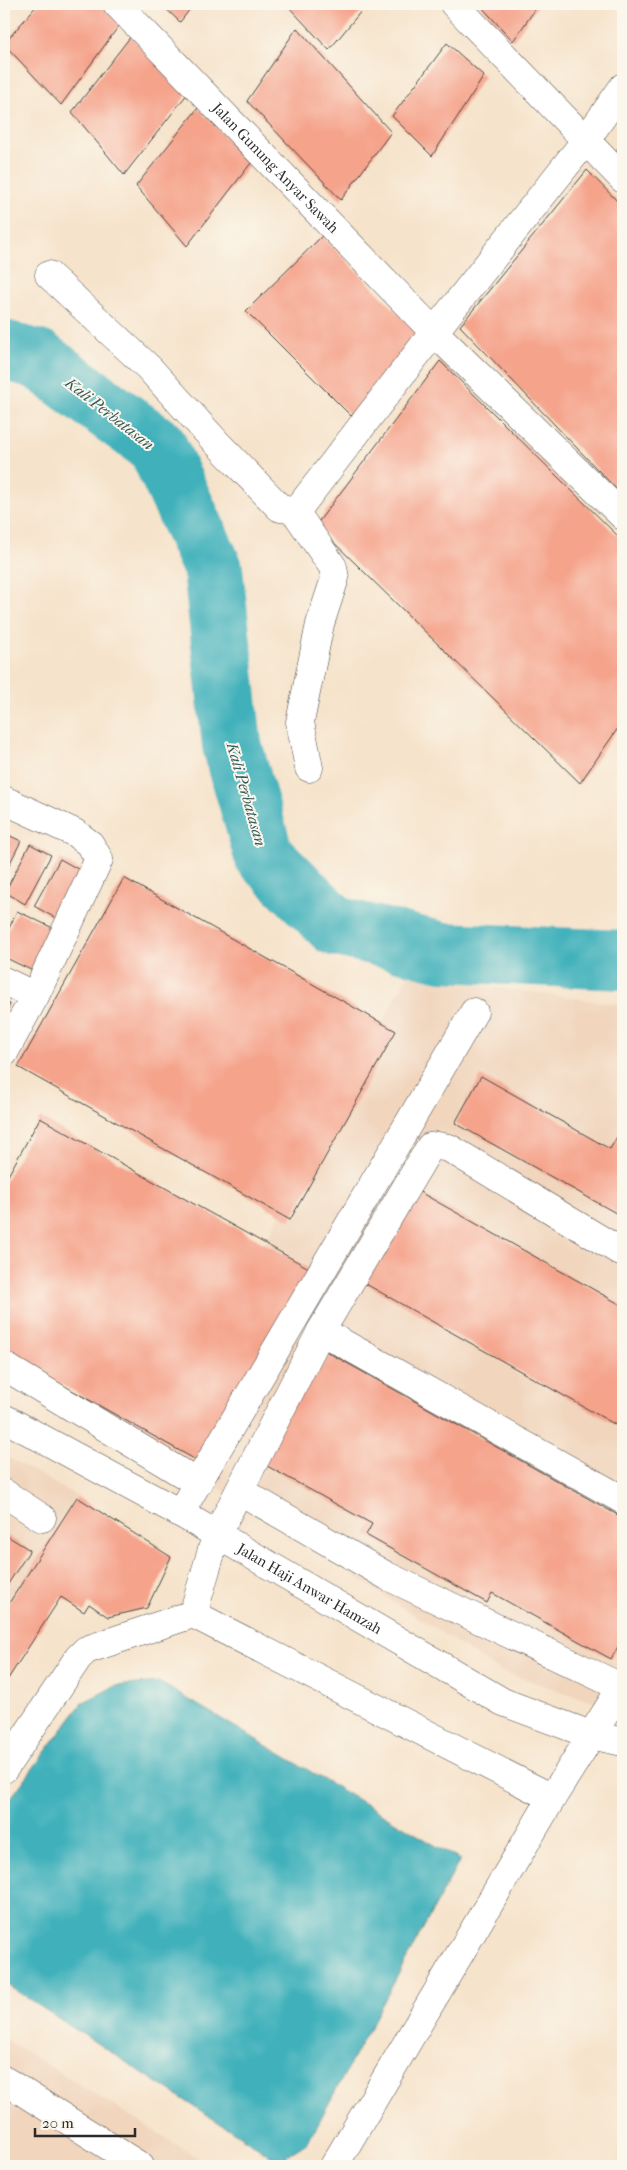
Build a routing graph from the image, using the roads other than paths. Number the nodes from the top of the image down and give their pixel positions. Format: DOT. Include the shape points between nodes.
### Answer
graph roads {
  1 [pos="117,4"];
  2 [pos="454,4"];
  3 [pos="623,87"];
  4 [pos="586,140"];
  5 [pos="623,179"];
  6 [pos="49,275"];
  7 [pos="434,332"];
  8 [pos="287,509"];
  9 [pos="623,516"];
  10 [pos="309,768"];
  11 [pos="4,800"];
  12 [pos="4,980"];
  13 [pos="35,996"];
  14 [pos="474,1012"];
  15 [pos="4,1053"];
  16 [pos="623,1253"];
  17 [pos="321,1330"];
  18 [pos="4,1366"];
  19 [pos="4,1418"];
  20 [pos="198,1483"];
  21 [pos="240,1491"];
  22 [pos="4,1493"];
  23 [pos="623,1500"];
  24 [pos="180,1513"];
  25 [pos="42,1518"];
  26 [pos="216,1536"];
  27 [pos="192,1614"];
  28 [pos="623,1687"];
  29 [pos="591,1736"];
  30 [pos="623,1742"];
  31 [pos="4,1769"];
  32 [pos="552,1798"];
  33 [pos="4,2080"];
  34 [pos="140,2166"];
  35 [pos="334,2166"];
  1 -- 7 [label="street, Jalan Gunung Anyar Sawah"];
  2 -- 4 [label="street"];
  3 -- 4 [label="street"];
  4 -- 5 [label="street"];
  4 -- 7 [label="street"];
  6 -- 8 [label="street" via="150,368 216,442"];
  7 -- 8 [label="street" via="301,505"];
  7 -- 9 [label="street, Jalan Gunung Anyar Sawah"];
  8 -- 10 [label="street" via="332,567 335,578 320,624 300,722"];
  11 -- 13 [label="street" via="75,833 90,844 100,859"];
  12 -- 13 [label="street"];
  13 -- 15 [label="street"];
  14 -- 20 [label="street"];
  16 -- 17 [label="street" via="449,1148 430,1148"];
  17 -- 21 [label="street"];
  17 -- 23 [label="street"];
  18 -- 20 [label="street"];
  19 -- 24 [label="street, Jalan Haji Anwar Hamzah"];
  20 -- 24 [label="street"];
  21 -- 26 [label="street"];
  21 -- 28 [label="street" via="387,1576"];
  22 -- 25 [label="street"];
  24 -- 26 [label="street, Jalan Haji Anwar Hamzah"];
  26 -- 27 [label="street"];
  26 -- 29 [label="street, Jalan Haji Anwar Hamzah" via="503,1702"];
  27 -- 31 [label="street" via="86,1650"];
  27 -- 32 [label="street"];
  28 -- 29 [label="street"];
  29 -- 30 [label="street, Jalan Haji Anwar Hamzah"];
  29 -- 32 [label="street"];
  32 -- 35 [label="street"];
  33 -- 34 [label="street"];
}
